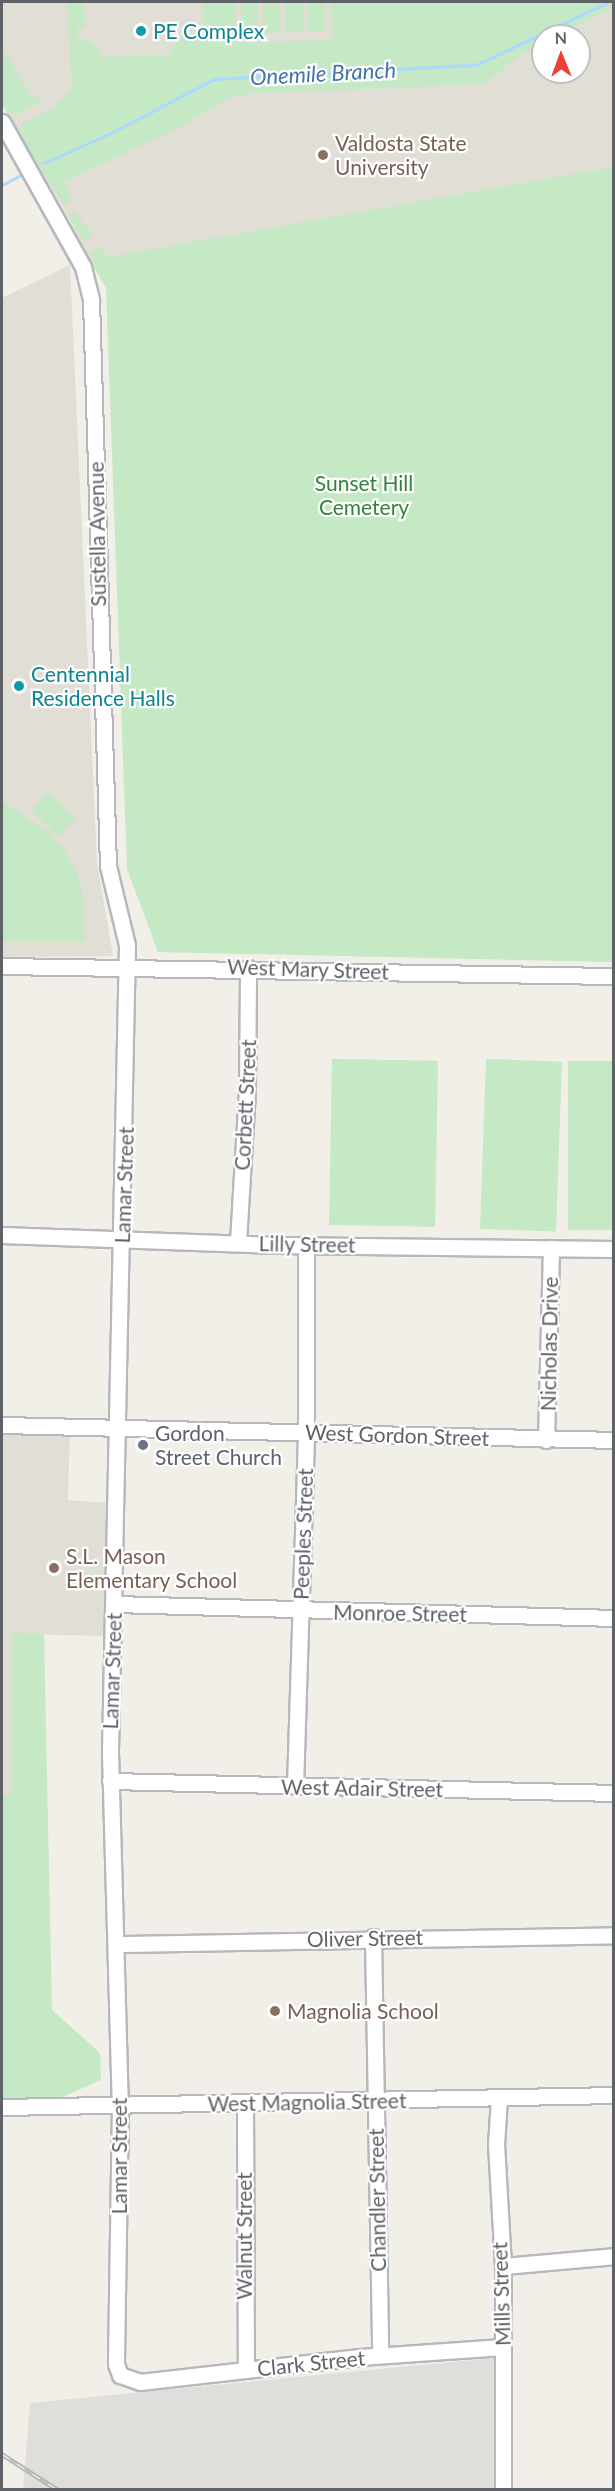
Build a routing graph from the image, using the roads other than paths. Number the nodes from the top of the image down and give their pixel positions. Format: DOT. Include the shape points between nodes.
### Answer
graph roads {
  1 [pos="2,122"];
  2 [pos="2,966"];
  3 [pos="126,966"];
  4 [pos="248,968"];
  5 [pos="614,976"];
  6 [pos="2,1235"];
  7 [pos="122,1239"];
  8 [pos="238,1242"];
  9 [pos="306,1246"];
  10 [pos="550,1248"];
  11 [pos="614,1249"];
  12 [pos="2,1425"];
  13 [pos="116,1428"];
  14 [pos="306,1433"];
  15 [pos="546,1440"];
  16 [pos="614,1440"];
  17 [pos="114,1604"];
  18 [pos="301,1610"];
  19 [pos="614,1618"];
  20 [pos="110,1781"];
  21 [pos="295,1786"];
  22 [pos="614,1792"];
  23 [pos="614,1935"];
  24 [pos="373,1937"];
  25 [pos="117,1944"];
  26 [pos="614,2095"];
  27 [pos="499,2098"];
  28 [pos="376,2100"];
  29 [pos="245,2102"];
  30 [pos="120,2105"];
  31 [pos="2,2107"];
  32 [pos="614,2256"];
  33 [pos="502,2266"];
  34 [pos="504,2347"];
  35 [pos="380,2355"];
  36 [pos="246,2370"];
  37 [pos="120,2375"];
  38 [pos="503,2490"];
  1 -- 3 [label="street, Sustella Avenue" via="83,267 91,300 105,818 108,866 127,945"];
  2 -- 3 [label="street, West Mary Street"];
  3 -- 4 [label="street, West Mary Street"];
  3 -- 7 [label="street, Lamar Street"];
  4 -- 5 [label="street, West Mary Street"];
  4 -- 8 [label="street, Corbett Street" via="248,1090"];
  6 -- 7 [label="street, Lilly Street"];
  7 -- 8 [label="street, Lilly Street"];
  7 -- 13 [label="street, Lamar Street"];
  8 -- 9 [label="street, Lilly Street"];
  9 -- 10 [label="street, Lilly Street"];
  9 -- 14 [label="street, Peeples Street"];
  10 -- 11 [label="street, Lilly Street"];
  10 -- 15 [label="street, Nicholas Drive"];
  12 -- 13 [label="street, West Gordon Street"];
  13 -- 14 [label="street, West Gordon Street"];
  13 -- 17 [label="street, Lamar Street"];
  14 -- 15 [label="street, West Gordon Street"];
  14 -- 18 [label="street, Peeples Street"];
  15 -- 16 [label="street, West Gordon Street"];
  17 -- 18 [label="street, Monroe Street"];
  17 -- 20 [label="street, Lamar Street"];
  18 -- 19 [label="street, Monroe Street"];
  18 -- 21 [label="street, Peeples Street"];
  20 -- 21 [label="street, West Adair Street"];
  20 -- 25 [label="street, Lamar Street"];
  21 -- 22 [label="street, West Adair Street"];
  23 -- 24 [label="street, Oliver Street"];
  24 -- 25 [label="street, Oliver Street"];
  24 -- 28 [label="street, Chandler Street"];
  25 -- 30 [label="street, Lamar Street"];
  26 -- 27 [label="street, West Magnolia Street"];
  27 -- 28 [label="street, West Magnolia Street"];
  27 -- 33 [label="street, Mills Street" via="496,2144"];
  28 -- 29 [label="street, West Magnolia Street"];
  28 -- 35 [label="street, Chandler Street"];
  29 -- 30 [label="street, West Magnolia Street"];
  29 -- 36 [label="street, Walnut Street"];
  30 -- 31 [label="street, West Magnolia Street"];
  30 -- 37 [label="street, Lamar Street" via="116,2364"];
  32 -- 33 [label="street"];
  33 -- 34 [label="street, Mills Street"];
  34 -- 35 [label="street, Clark Street"];
  34 -- 38 [label="street, Mills Street"];
  35 -- 36 [label="street, Clark Street"];
  36 -- 37 [label="street, Clark Street" via="140,2382"];
}
